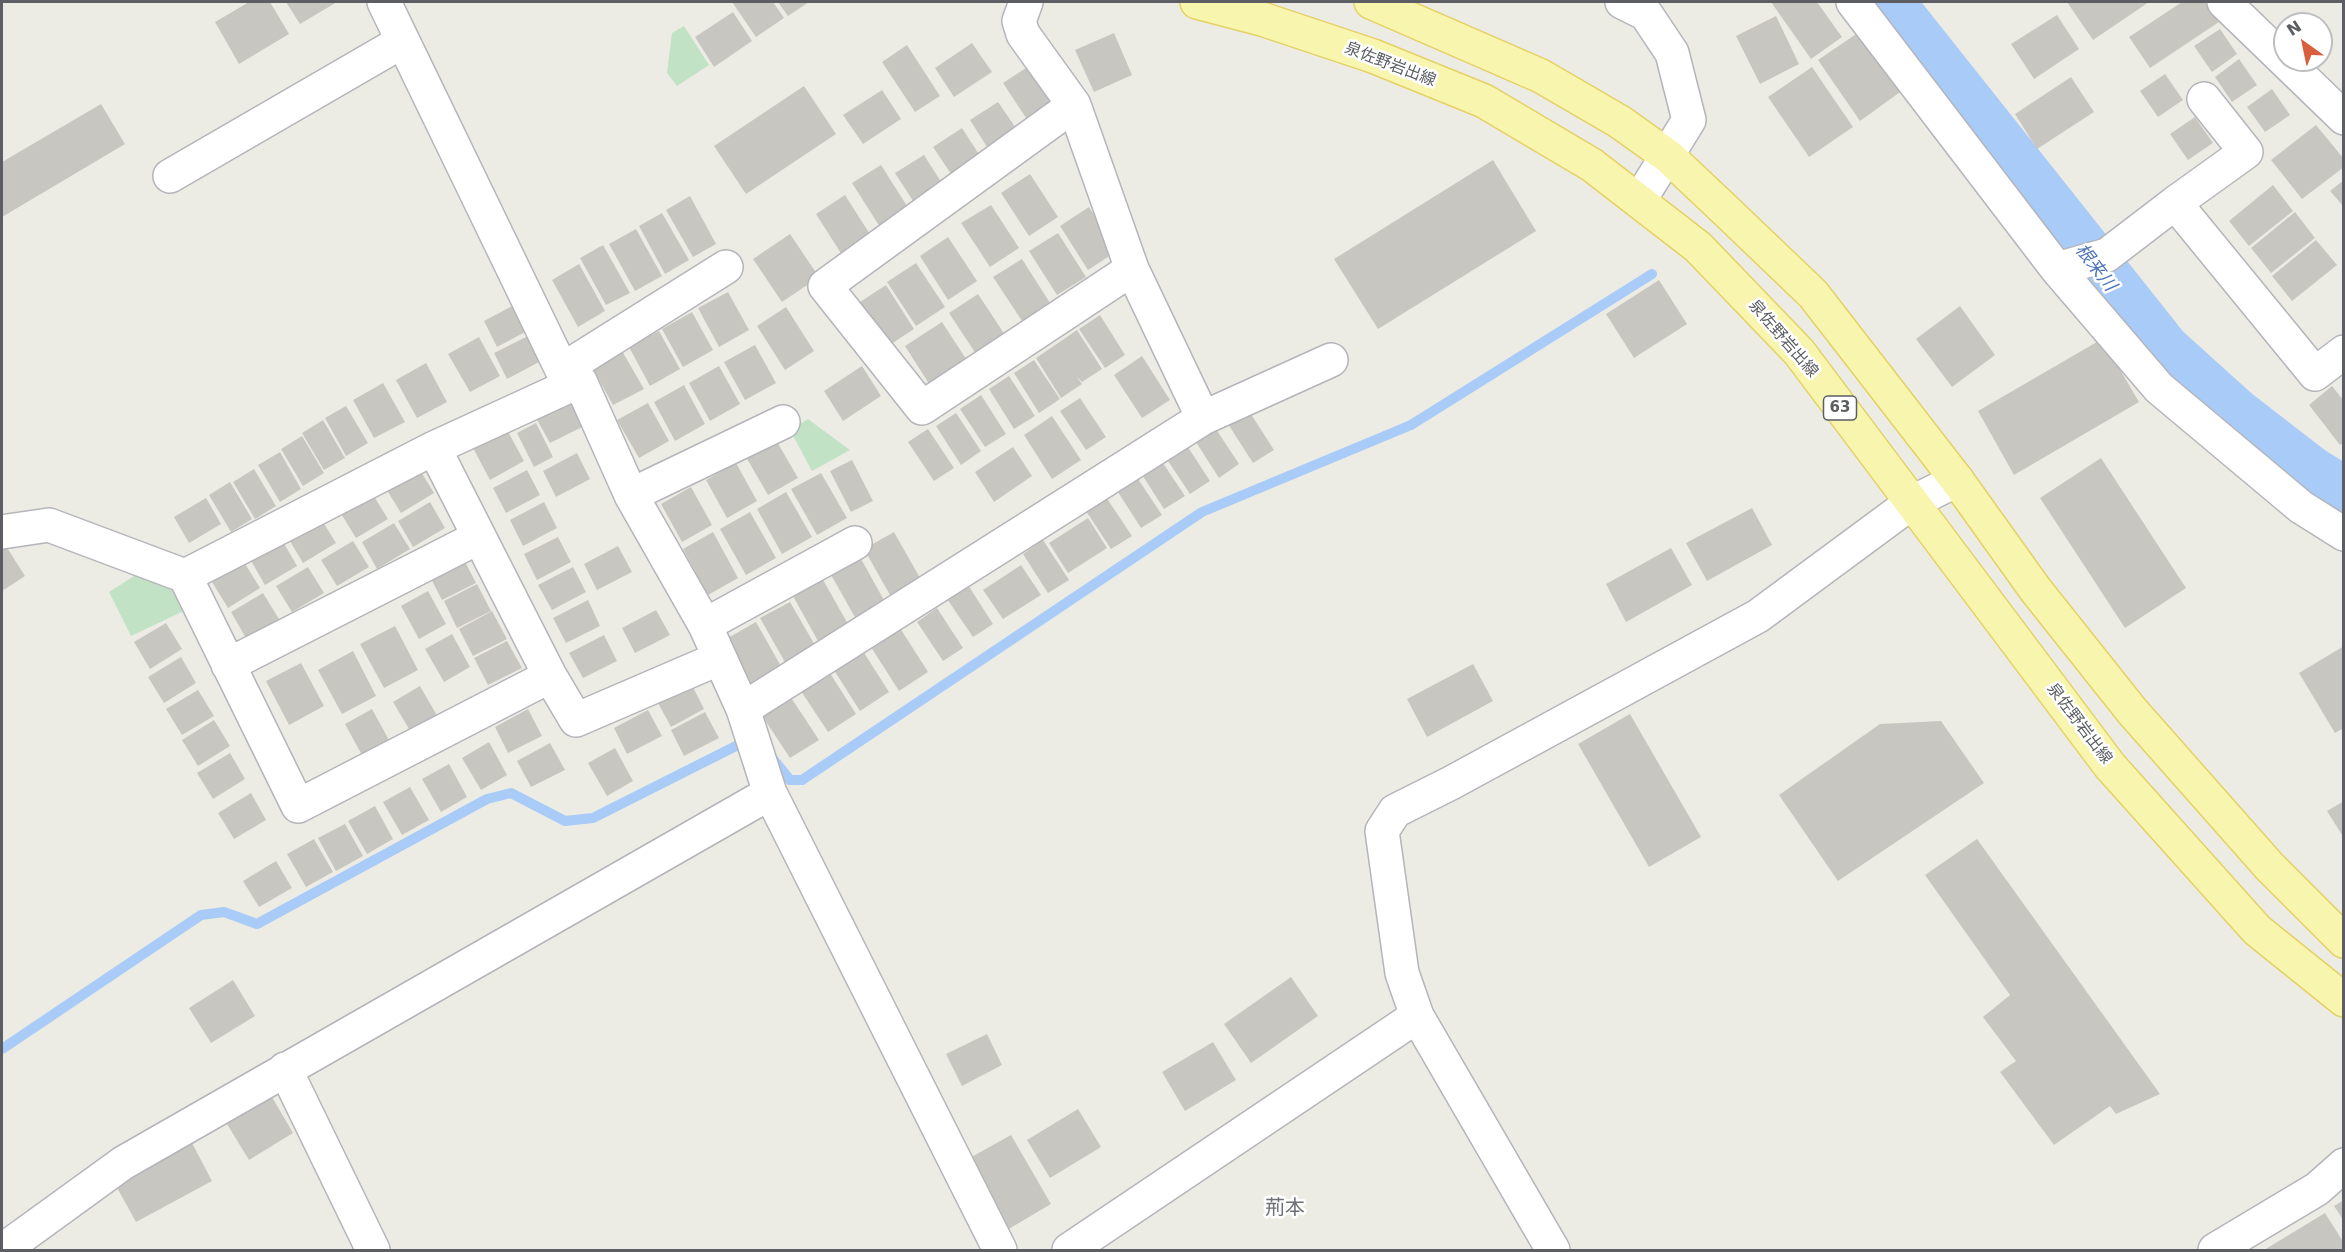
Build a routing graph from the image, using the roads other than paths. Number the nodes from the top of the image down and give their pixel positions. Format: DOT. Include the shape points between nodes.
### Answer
graph roads {
  1 [pos="384,2"];
  2 [pos="1026,2"];
  3 [pos="1197,2"];
  4 [pos="1371,2"];
  5 [pos="1853,2"];
  6 [pos="2224,2"];
  7 [pos="1641,6"];
  8 [pos="403,41"];
  9 [pos="2204,99"];
  10 [pos="1074,105"];
  11 [pos="2343,118"];
  12 [pos="1668,157"];
  13 [pos="170,176"];
  14 [pos="1640,201"];
  15 [pos="2175,203"];
  16 [pos="726,267"];
  17 [pos="1132,268"];
  18 [pos="2057,269"];
  19 [pos="2343,352"];
  20 [pos="1331,360"];
  21 [pos="571,375"];
  22 [pos="1203,418"];
  23 [pos="783,422"];
  24 [pos="434,448"];
  25 [pos="1957,480"];
  26 [pos="632,495"];
  27 [pos="1911,503"];
  28 [pos="2,532"];
  29 [pos="2343,534"];
  30 [pos="479,537"];
  31 [pos="855,543"];
  32 [pos="185,576"];
  33 [pos="705,625"];
  34 [pos="720,658"];
  35 [pos="228,665"];
  36 [pos="550,676"];
  37 [pos="751,733"];
  38 [pos="770,793"];
  39 [pos="2343,941"];
  40 [pos="2343,1000"];
  41 [pos="1417,1016"];
  42 [pos="285,1069"];
  43 [pos="2343,1165"];
  44 [pos="2221,1249"];
  45 [pos="3,1251"];
  46 [pos="373,1251"];
  47 [pos="1000,1251"];
  48 [pos="1069,1251"];
  49 [pos="1553,1251"];
  1 -- 8 [label="street"];
  2 -- 10 [label="street" via="1019,21 1023,34"];
  3 -- 14 [label="main road, 泉佐野岩出線 / 63" via="1373,56 1484,101 1592,165"];
  4 -- 12 [label="main road" via="1531,70 1620,122"];
  5 -- 18 [label="street"];
  6 -- 11 [label="street"];
  7 -- 12 [label="street" via="1672,53 1689,120"];
  8 -- 13 [label="street"];
  8 -- 21 [label="street"];
  9 -- 15 [label="street" via="2246,152"];
  10 -- 17 [label="street"];
  10 -- 17 [label="street" via="825,286 922,408"];
  12 -- 14 [label="street"];
  12 -- 25 [label="main road" via="1813,294"];
  14 -- 27 [label="main road, 泉佐野岩出線 / 63" via="1698,247 1799,352"];
  15 -- 18 [label="street" via="2107,255"];
  15 -- 19 [label="street" via="2315,374"];
  16 -- 21 [label="street"];
  17 -- 22 [label="street"];
  18 -- 29 [label="street" via="2160,388 2301,507"];
  20 -- 22 [label="street"];
  21 -- 24 [label="street"];
  21 -- 26 [label="street"];
  22 -- 37 [label="street"];
  23 -- 26 [label="street"];
  24 -- 30 [label="street"];
  24 -- 32 [label="street"];
  25 -- 27 [label="street"];
  25 -- 39 [label="main road" via="2132,711 2269,866"];
  26 -- 33 [label="street"];
  27 -- 40 [label="main road, 泉佐野岩出線 / 63" via="2110,766 2258,930"];
  27 -- 41 [label="street" via="1758,616 1395,811 1382,831 1402,973"];
  28 -- 32 [label="street" via="49,525"];
  30 -- 35 [label="street"];
  30 -- 36 [label="street"];
  31 -- 33 [label="street"];
  32 -- 35 [label="street"];
  33 -- 34 [label="street"];
  34 -- 36 [label="street" via="576,720"];
  34 -- 37 [label="street"];
  35 -- 36 [label="street" via="298,806"];
  37 -- 38 [label="street"];
  38 -- 42 [label="street"];
  38 -- 47 [label="street"];
  41 -- 48 [label="street"];
  41 -- 49 [label="street"];
  42 -- 45 [label="street" via="123,1163"];
  42 -- 46 [label="street"];
  43 -- 44 [label="street" via="2317,1189"];
}
